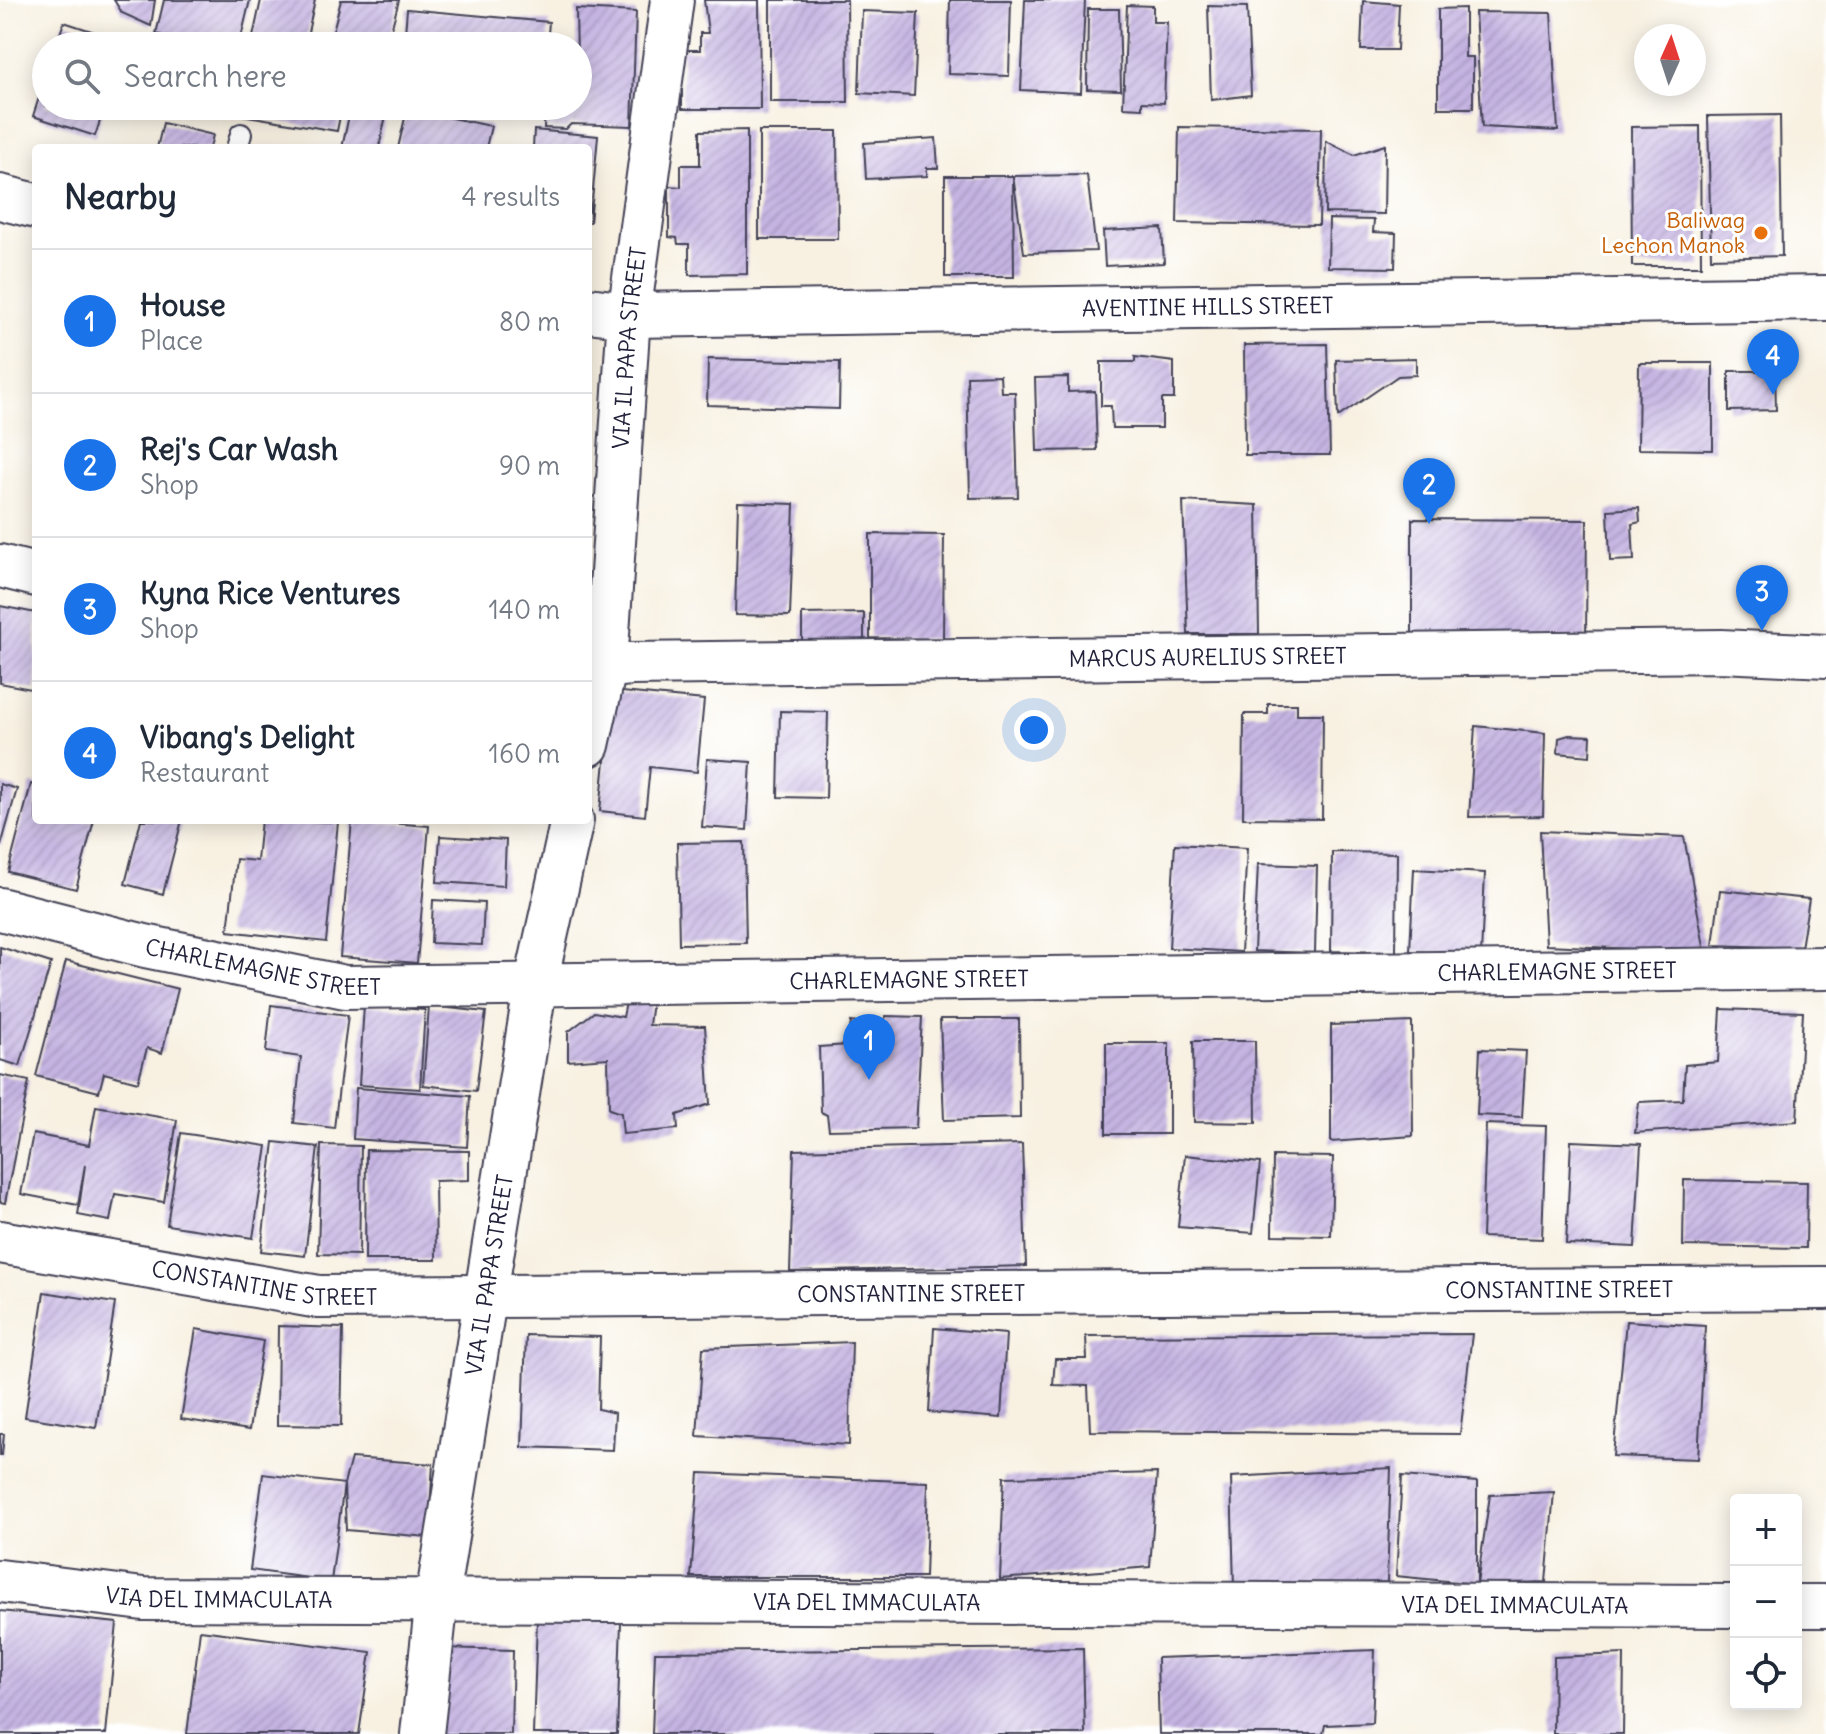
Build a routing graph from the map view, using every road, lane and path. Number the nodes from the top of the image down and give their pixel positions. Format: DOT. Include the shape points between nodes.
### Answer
graph roads {
  1 [pos="672,0"];
  2 [pos="0,197"];
  3 [pos="32,205"];
  4 [pos="1826,298"];
  5 [pos="609,312"];
  6 [pos="0,566"];
  7 [pos="32,574"];
  8 [pos="1826,656"];
  9 [pos="597,666"];
  10 [pos="592,710"];
  11 [pos="571,824"];
  12 [pos="0,909"];
  13 [pos="1826,968"];
  14 [pos="536,982"];
  15 [pos="0,1242"];
  16 [pos="1826,1288"];
  17 [pos="487,1298"];
  18 [pos="0,1581"];
  19 [pos="437,1599"];
  20 [pos="1730,1606"];
  21 [pos="1802,1606"];
  22 [pos="1826,1606"];
  23 [pos="422,1734"];
  1 -- 5 [label="street, VIA IL PAPA STREET"];
  2 -- 3 [label="street"];
  4 -- 5 [label="street, AVENTINE HILLS STREET"];
  5 -- 9 [label="street, VIA IL PAPA STREET"];
  6 -- 7 [label="street"];
  8 -- 9 [label="street, MARCUS AURELIUS STREET" via="1721,651"];
  9 -- 10 [label="street, VIA IL PAPA STREET"];
  11 -- 14 [label="street, VIA IL PAPA STREET"];
  12 -- 14 [label="street, CHARLEMAGNE STREET" via="145,946 345,987"];
  13 -- 14 [label="street, CHARLEMAGNE STREET"];
  14 -- 17 [label="street, VIA IL PAPA STREET"];
  15 -- 17 [label="street, CONSTANTINE STREET" via="319,1297"];
  16 -- 17 [label="street, CONSTANTINE STREET"];
  17 -- 19 [label="street, VIA IL PAPA STREET"];
  18 -- 19 [label="street, VIA DEL IMMACULATA" via="143,1599"];
  19 -- 20 [label="street, VIA DEL IMMACULATA"];
  19 -- 23 [label="street, VIA IL PAPA STREET"];
  21 -- 22 [label="street"];
}
